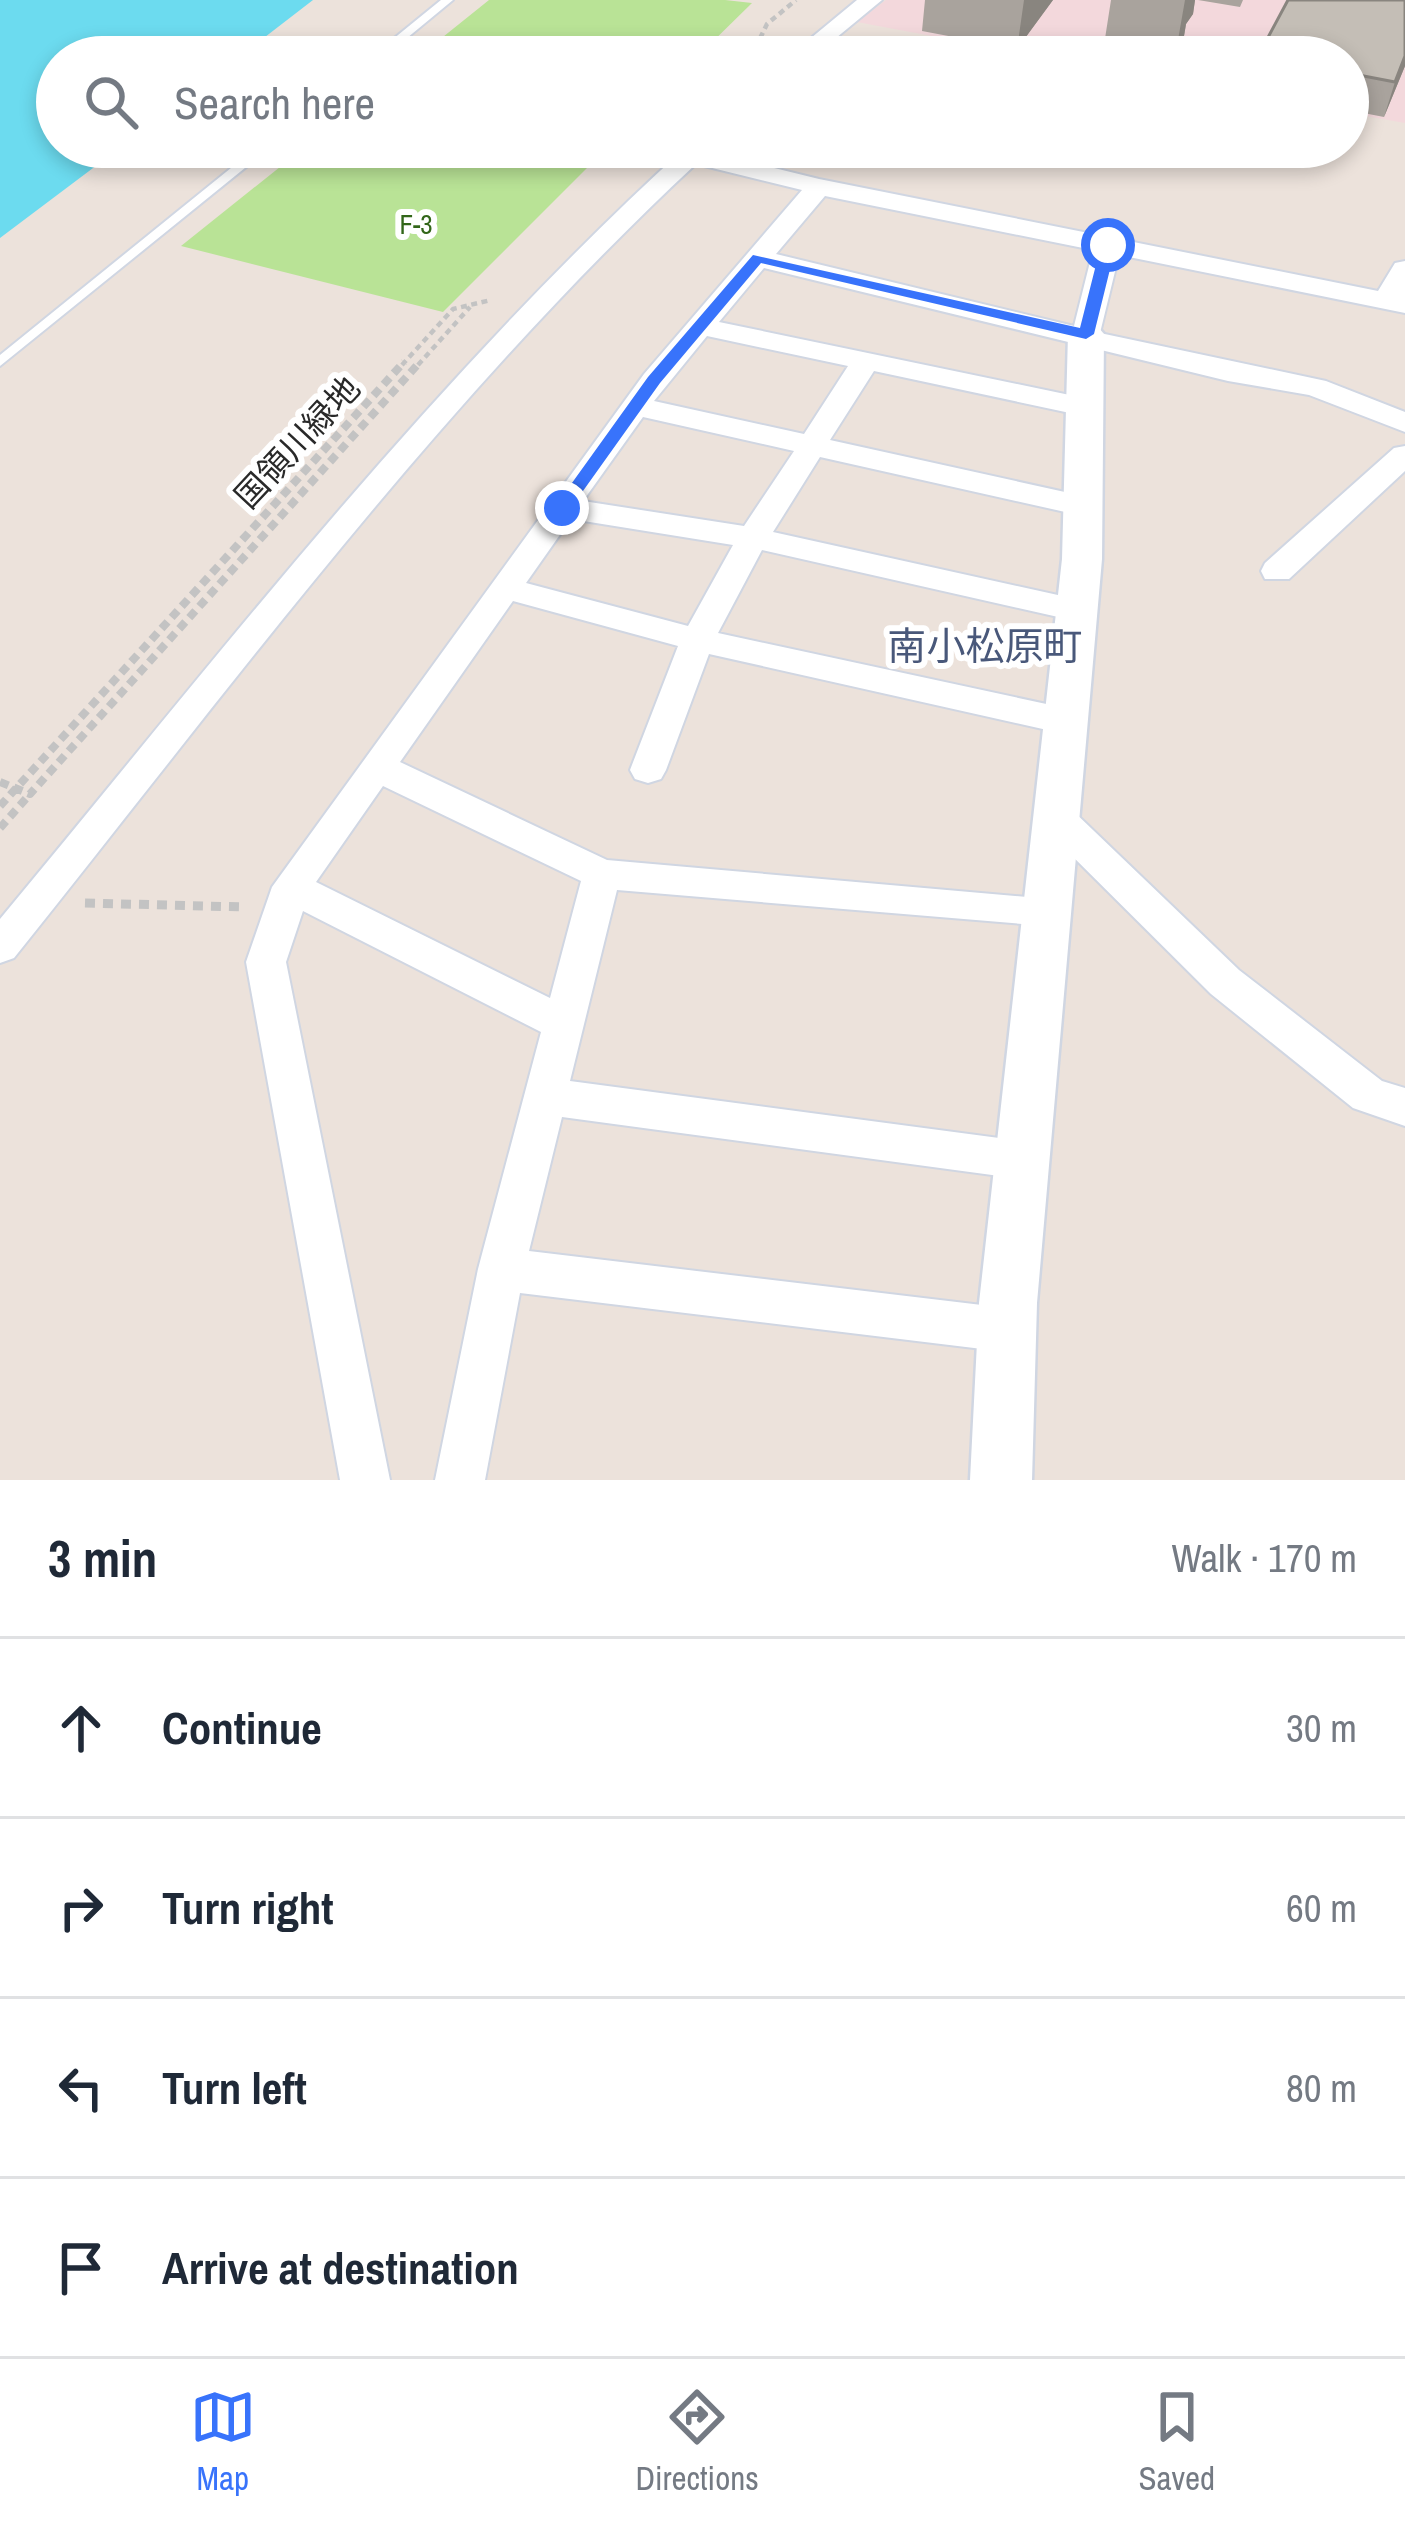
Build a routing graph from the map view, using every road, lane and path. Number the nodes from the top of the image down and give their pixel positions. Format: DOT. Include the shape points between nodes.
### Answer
graph roads {
  1 [pos="448,0"];
  2 [pos="796,0"];
  3 [pos="868,0"];
  4 [pos="403,36"];
  5 [pos="761,36"];
  6 [pos="824,36"];
  7 [pos="239,168"];
  8 [pos="677,168"];
  9 [pos="754,168"];
  10 [pos="819,187"];
  11 [pos="1108,245"];
  12 [pos="758,258"];
  13 [pos="1405,269"];
  14 [pos="503,289"];
  15 [pos="1395,303"];
  16 [pos="470,307"];
  17 [pos="700,326"];
  18 [pos="1086,334"];
  19 [pos="866,361"];
  20 [pos="0,362"];
  21 [pos="635,406"];
  22 [pos="1084,407"];
  23 [pos="1405,423"];
  24 [pos="815,446"];
  25 [pos="1405,455"];
  26 [pos="1082,506"];
  27 [pos="562,508"];
  28 [pos="753,538"];
  29 [pos="1277,571"];
  30 [pos="506,588"];
  31 [pos="1076,610"];
  32 [pos="698,640"];
  33 [pos="1065,722"];
  34 [pos="377,767"];
  35 [pos="648,770"];
  36 [pos="0,782"];
  37 [pos="14,787"];
  38 [pos="30,794"];
  39 [pos="0,806"];
  40 [pos="1056,817"];
  41 [pos="0,828"];
  42 [pos="602,874"];
  43 [pos="287,900"];
  44 [pos="31,910"];
  45 [pos="1047,911"];
  46 [pos="0,947"];
  47 [pos="563,1024"];
  48 [pos="545,1096"];
  49 [pos="1405,1107"];
  50 [pos="1022,1160"];
  51 [pos="501,1269"];
  52 [pos="1007,1330"];
  53 [pos="364,1480"];
  54 [pos="460,1480"];
  55 [pos="1001,1480"];
  1 -- 4 [label="lane"];
  2 -- 5 [label="path"];
  3 -- 6 [label="street"];
  7 -- 20 [label="lane"];
  8 -- 44 [label="street" via="417,435"];
  9 -- 10 [label="street"];
  10 -- 11 [label="street"];
  10 -- 12 [label="street"];
  11 -- 15 [label="street"];
  11 -- 18 [label="street"];
  12 -- 17 [label="street"];
  12 -- 18 [label="street"];
  13 -- 15 [label="street"];
  14 -- 16 [label="path, 国領川緑地"];
  16 -- 37 [label="path, 国領川緑地" via="453,309"];
  16 -- 38 [label="path"];
  17 -- 19 [label="street"];
  17 -- 21 [label="street"];
  18 -- 22 [label="street"];
  18 -- 23 [label="street" via="1316,387"];
  19 -- 22 [label="street"];
  19 -- 24 [label="street"];
  21 -- 24 [label="street"];
  21 -- 27 [label="street"];
  22 -- 26 [label="street"];
  24 -- 26 [label="street"];
  24 -- 28 [label="street"];
  25 -- 29 [label="street"];
  26 -- 31 [label="street"];
  27 -- 28 [label="street"];
  27 -- 30 [label="street"];
  28 -- 31 [label="street"];
  28 -- 32 [label="street"];
  30 -- 32 [label="street"];
  30 -- 34 [label="street"];
  31 -- 33 [label="street"];
  32 -- 33 [label="street"];
  32 -- 35 [label="street"];
  33 -- 40 [label="street"];
  34 -- 42 [label="street"];
  34 -- 43 [label="street"];
  36 -- 37 [label="path"];
  37 -- 38 [label="path"];
  37 -- 39 [label="path, 国領川緑地"];
  38 -- 41 [label="path"];
  40 -- 45 [label="street"];
  40 -- 49 [label="street" via="1225,982 1368,1095"];
  42 -- 45 [label="street"];
  42 -- 47 [label="street"];
  43 -- 44 [label="path"];
  43 -- 47 [label="street"];
  43 -- 53 [label="street" via="266,962"];
  44 -- 46 [label="street"];
  45 -- 50 [label="street"];
  47 -- 48 [label="street"];
  48 -- 50 [label="street"];
  48 -- 51 [label="street"];
  50 -- 52 [label="street"];
  51 -- 52 [label="street"];
  51 -- 54 [label="street"];
  52 -- 55 [label="street"];
}
